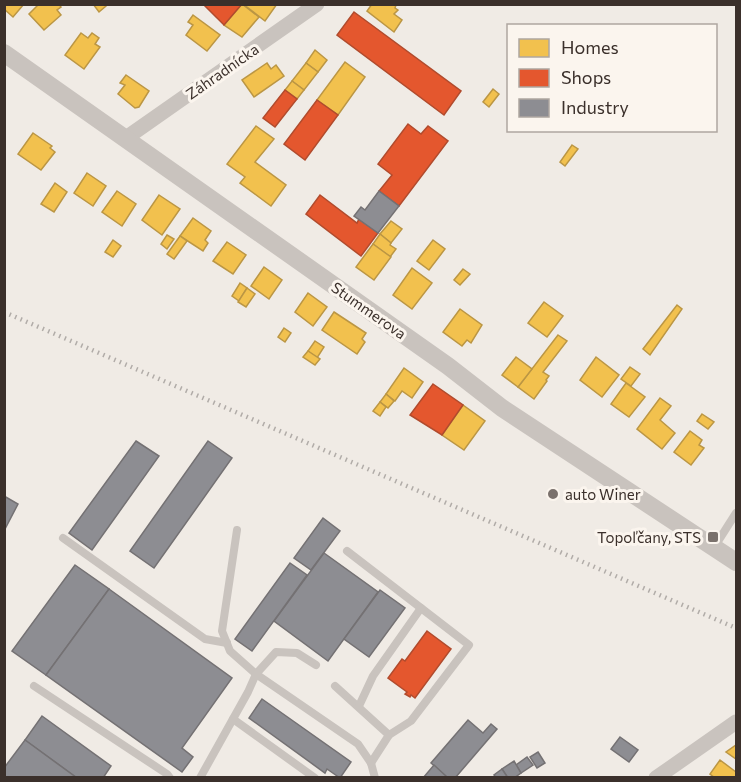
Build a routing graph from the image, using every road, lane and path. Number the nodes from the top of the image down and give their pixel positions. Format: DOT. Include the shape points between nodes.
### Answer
graph roads {
  1 [pos="317,4"];
  2 [pos="4,53"];
  3 [pos="126,138"];
  4 [pos="736,514"];
  5 [pos="237,530"];
  6 [pos="63,538"];
  7 [pos="714,548"];
  8 [pos="347,551"];
  9 [pos="736,562"];
  10 [pos="421,608"];
  11 [pos="227,643"];
  12 [pos="316,665"];
  13 [pos="256,674"];
  14 [pos="34,686"];
  15 [pos="335,686"];
  16 [pos="359,706"];
  17 [pos="233,719"];
  18 [pos="736,722"];
  19 [pos="389,735"];
  20 [pos="371,763"];
  21 [pos="170,777"];
  22 [pos="201,777"];
  23 [pos="315,777"];
  24 [pos="375,777"];
  25 [pos="656,777"];
  1 -- 3 [label="street, Záhradnícka"];
  2 -- 3 [label="street, Stummerova"];
  3 -- 7 [label="street, Stummerova" via="502,408"];
  4 -- 7 [label="lane"];
  5 -- 11 [label="lane" via="222,631"];
  6 -- 11 [label="lane" via="205,639"];
  7 -- 9 [label="street, Stummerova"];
  8 -- 10 [label="lane"];
  10 -- 16 [label="lane" via="373,676"];
  10 -- 19 [label="lane" via="469,645 411,721"];
  11 -- 13 [label="lane" via="230,651"];
  12 -- 13 [label="lane" via="297,653 276,652"];
  13 -- 17 [label="lane"];
  13 -- 20 [label="lane" via="358,744"];
  14 -- 21 [label="lane"];
  15 -- 16 [label="lane"];
  16 -- 19 [label="lane"];
  17 -- 22 [label="lane"];
  17 -- 23 [label="lane"];
  18 -- 25 [label="street"];
  19 -- 20 [label="lane"];
  20 -- 24 [label="lane"];
}
